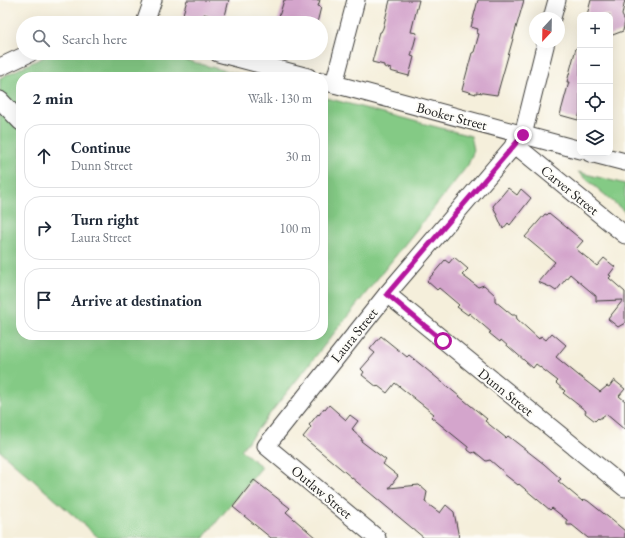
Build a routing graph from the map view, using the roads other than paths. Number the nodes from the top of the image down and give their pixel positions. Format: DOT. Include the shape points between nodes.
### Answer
graph roads {
  1 [pos="153,0"];
  2 [pos="356,0"];
  3 [pos="556,0"];
  4 [pos="553,12"];
  5 [pos="147,16"];
  6 [pos="544,48"];
  7 [pos="16,60"];
  8 [pos="244,60"];
  9 [pos="0,67"];
  10 [pos="289,72"];
  11 [pos="329,82"];
  12 [pos="0,100"];
  13 [pos="16,117"];
  14 [pos="519,140"];
  15 [pos="577,150"];
  16 [pos="602,156"];
  17 [pos="625,162"];
  18 [pos="625,235"];
  19 [pos="387,294"];
  20 [pos="266,446"];
  21 [pos="625,488"];
  22 [pos="377,538"];
  1 -- 5 [label="street"];
  2 -- 11 [label="street"];
  3 -- 4 [label="street"];
  6 -- 14 [label="street, Laura Street"];
  7 -- 9 [label="street"];
  8 -- 10 [label="street"];
  11 -- 14 [label="street, Booker Street"];
  12 -- 13 [label="street"];
  14 -- 15 [label="street, Booker Street"];
  14 -- 18 [label="street, Carver Street"];
  14 -- 19 [label="street, Laura Street"];
  16 -- 17 [label="street"];
  19 -- 20 [label="street, Laura Street"];
  19 -- 21 [label="street, Dunn Street"];
  20 -- 22 [label="street, Outlaw Street"];
}
